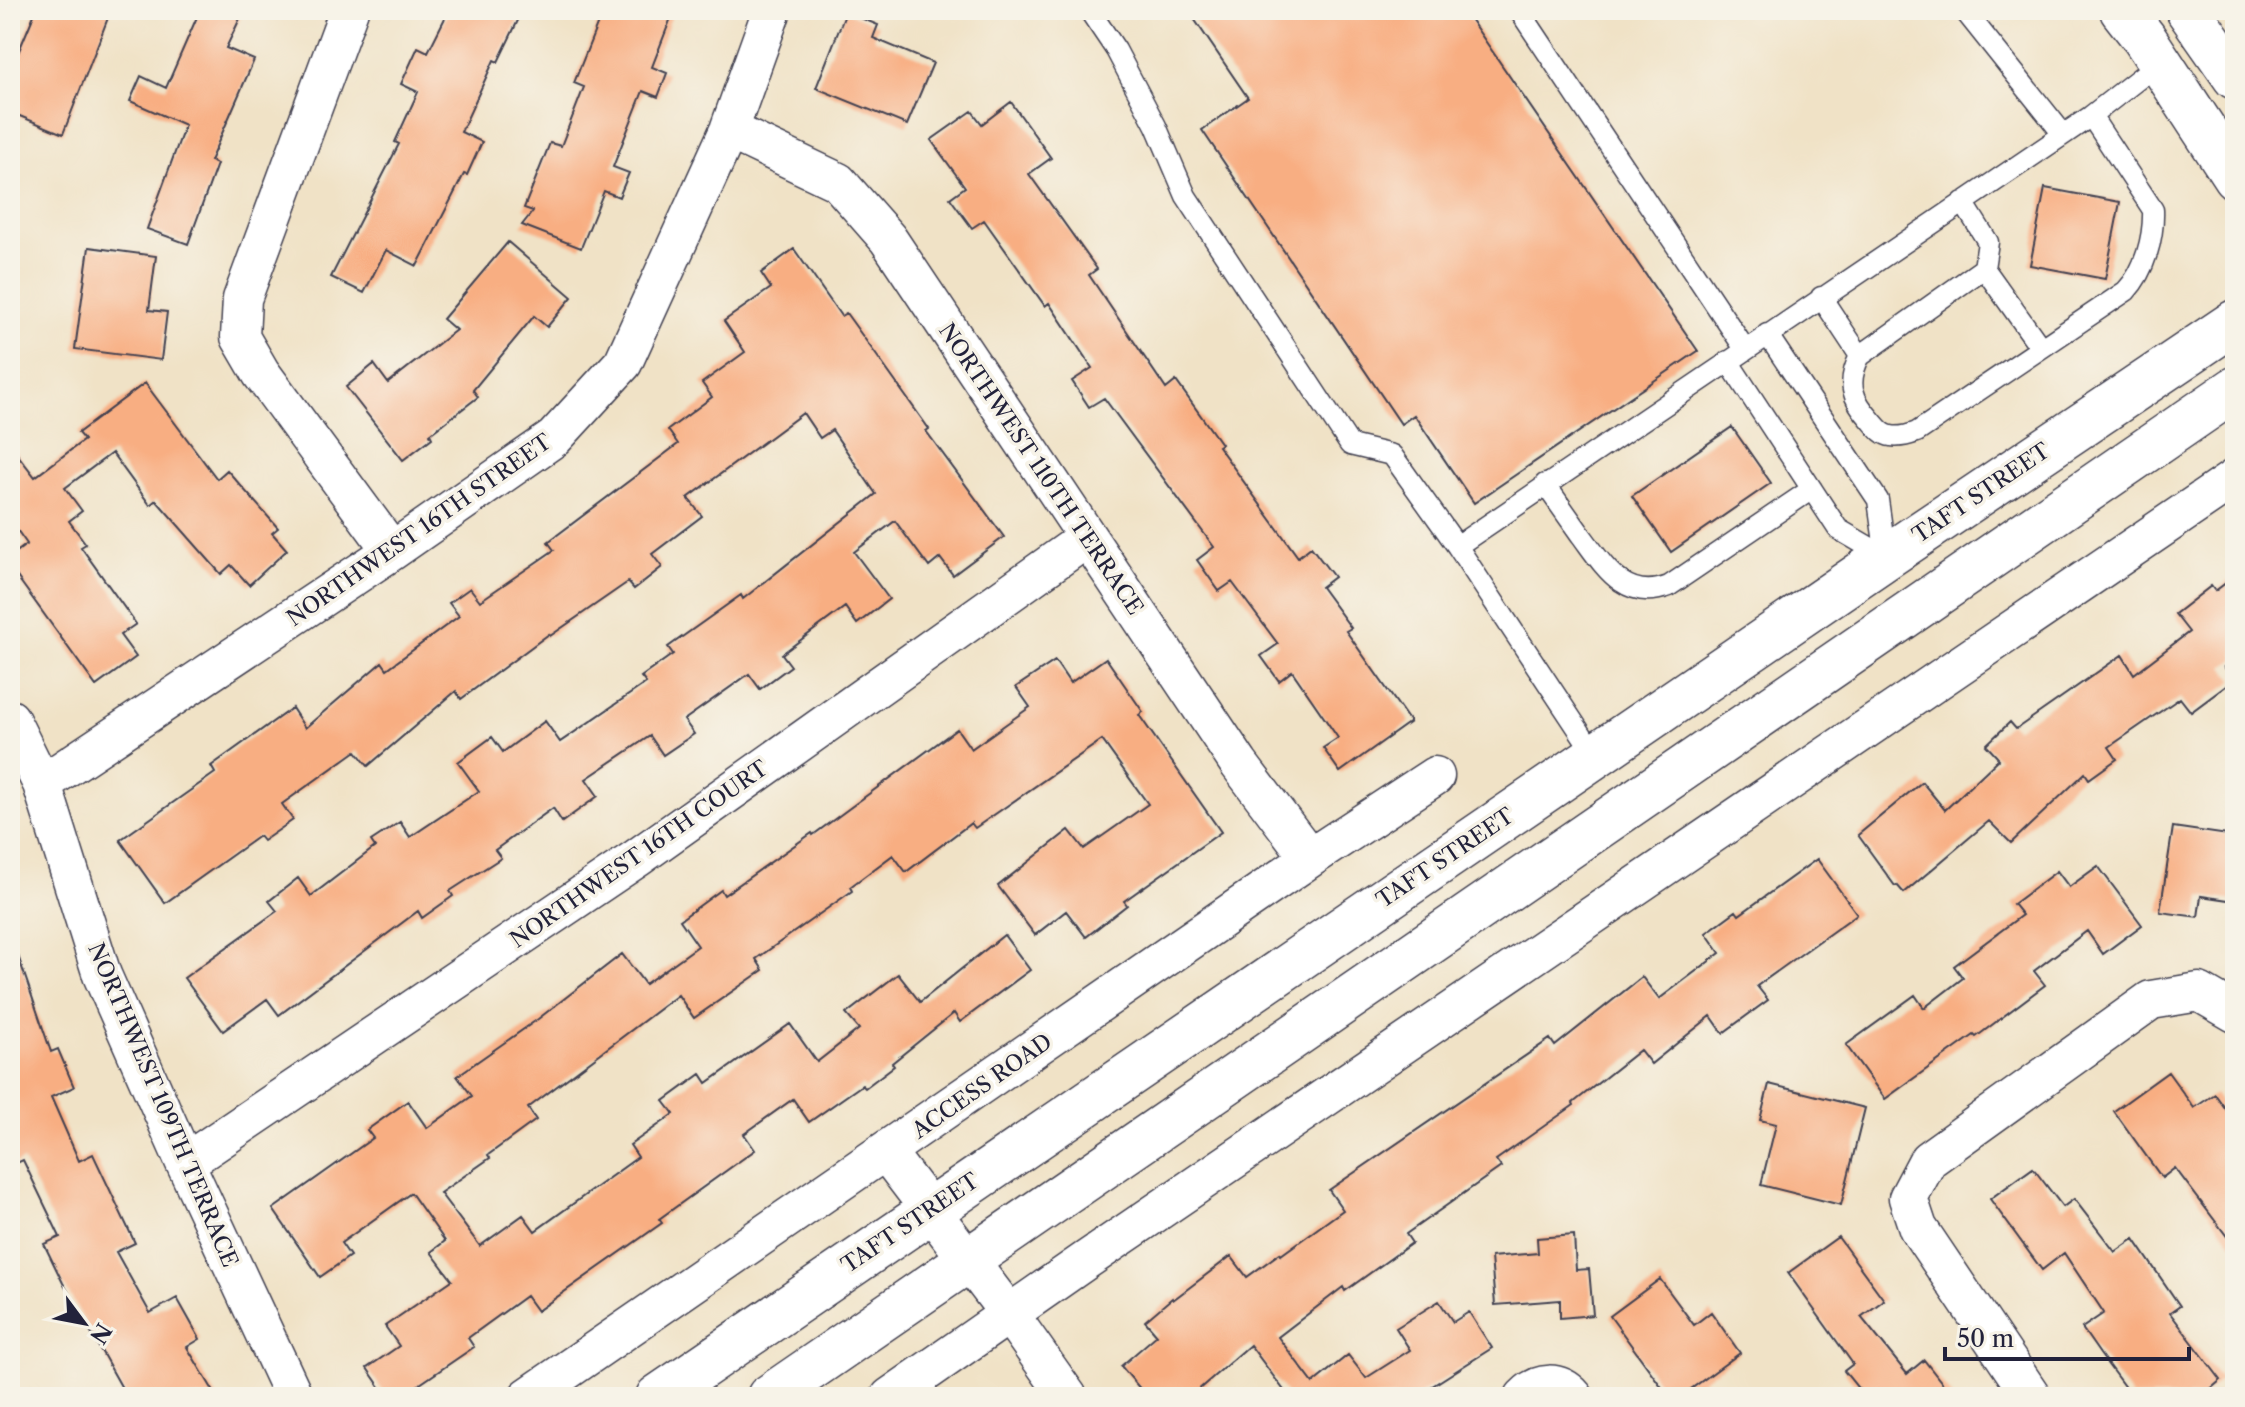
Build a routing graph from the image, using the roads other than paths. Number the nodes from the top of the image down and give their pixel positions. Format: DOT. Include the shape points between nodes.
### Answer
graph roads {
  1 [pos="349,10"];
  2 [pos="772,10"];
  3 [pos="1089,10"];
  4 [pos="1519,10"];
  5 [pos="1964,10"];
  6 [pos="2122,10"];
  7 [pos="2188,10"];
  8 [pos="2160,62"];
  9 [pos="2235,77"];
  10 [pos="2091,116"];
  11 [pos="729,130"];
  12 [pos="2063,134"];
  13 [pos="2235,177"];
  14 [pos="1963,202"];
  15 [pos="1984,268"];
  16 [pos="1821,297"];
  17 [pos="2235,322"];
  18 [pos="1767,334"];
  19 [pos="2041,348"];
  20 [pos="1745,349"];
  21 [pos="1860,356"];
  22 [pos="1728,361"];
  23 [pos="2235,389"];
  24 [pos="2235,478"];
  25 [pos="1545,484"];
  26 [pos="1812,489"];
  27 [pos="1087,538"];
  28 [pos="1457,546"];
  29 [pos="392,551"];
  30 [pos="1886,557"];
  31 [pos="1917,607"];
  32 [pos="10,719"];
  33 [pos="1596,756"];
  34 [pos="1435,776"];
  35 [pos="42,784"];
  36 [pos="1627,804"];
  37 [pos="1310,858"];
  38 [pos="2235,1013"];
  39 [pos="886,1152"];
  40 [pos="185,1163"];
  41 [pos="930,1210"];
  42 [pos="968,1260"];
  43 [pos="1010,1315"];
  44 [pos="294,1397"];
  45 [pos="528,1397"];
  46 [pos="658,1397"];
  47 [pos="769,1397"];
  48 [pos="890,1397"];
  49 [pos="1068,1397"];
  50 [pos="1524,1397"];
  51 [pos="1574,1397"];
  52 [pos="2032,1397"];
  1 -- 29 [label="street" via="242,299 240,337"];
  2 -- 11 [label="street, NORTHWEST 16TH STREET"];
  3 -- 28 [label="lane" via="1149,113 1186,196 1350,445 1392,455"];
  4 -- 20 [label="lane"];
  5 -- 12 [label="lane"];
  6 -- 8 [label="street"];
  7 -- 9 [label="street"];
  8 -- 10 [label="lane"];
  8 -- 13 [label="street"];
  10 -- 12 [label="lane"];
  10 -- 19 [label="lane" via="2153,210 2154,226 2138,279"];
  11 -- 27 [label="street, NORTHWEST 110TH TERRACE" via="838,182 888,239"];
  11 -- 29 [label="street, NORTHWEST 16TH STREET" via="623,363 554,438"];
  12 -- 14 [label="lane"];
  14 -- 15 [label="lane" via="1988,242"];
  14 -- 16 [label="lane"];
  15 -- 19 [label="lane"];
  15 -- 21 [label="lane"];
  16 -- 18 [label="lane"];
  16 -- 21 [label="lane"];
  17 -- 30 [label="street, TAFT STREET"];
  18 -- 20 [label="lane"];
  18 -- 30 [label="lane" via="1878,500"];
  19 -- 21 [label="lane" via="1917,432 1898,436 1884,433 1857,404 1851,381"];
  20 -- 22 [label="lane"];
  22 -- 25 [label="lane"];
  22 -- 26 [label="lane"];
  23 -- 31 [label="street"];
  24 -- 43 [label="street"];
  25 -- 26 [label="lane" via="1602,563 1623,583 1646,591 1669,586"];
  25 -- 28 [label="lane"];
  26 -- 30 [label="lane" via="1838,529"];
  27 -- 37 [label="street, NORTHWEST 110TH TERRACE" via="1239,764"];
  27 -- 40 [label="street, NORTHWEST 16TH COURT" via="637,858"];
  28 -- 33 [label="lane"];
  29 -- 35 [label="street, NORTHWEST 16TH STREET"];
  30 -- 31 [label="street"];
  30 -- 33 [label="street, TAFT STREET"];
  31 -- 36 [label="street"];
  32 -- 35 [label="street, NORTHWEST 109TH TERRACE"];
  33 -- 36 [label="street"];
  33 -- 41 [label="street, TAFT STREET"];
  34 -- 37 [label="street, ACCESS ROAD"];
  35 -- 40 [label="street, NORTHWEST 109TH TERRACE" via="102,975"];
  36 -- 42 [label="street"];
  37 -- 39 [label="street, ACCESS ROAD"];
  38 -- 52 [label="street" via="2199,992 2151,1000 1928,1160 1908,1198 1918,1228"];
  39 -- 41 [label="street"];
  39 -- 45 [label="street, ACCESS ROAD"];
  40 -- 44 [label="street, NORTHWEST 109TH TERRACE"];
  41 -- 42 [label="street"];
  41 -- 46 [label="street, TAFT STREET"];
  42 -- 43 [label="street"];
  42 -- 47 [label="street"];
  43 -- 48 [label="street"];
  43 -- 49 [label="street"];
  50 -- 51 [label="street" via="1538,1386 1553,1384"];
}
